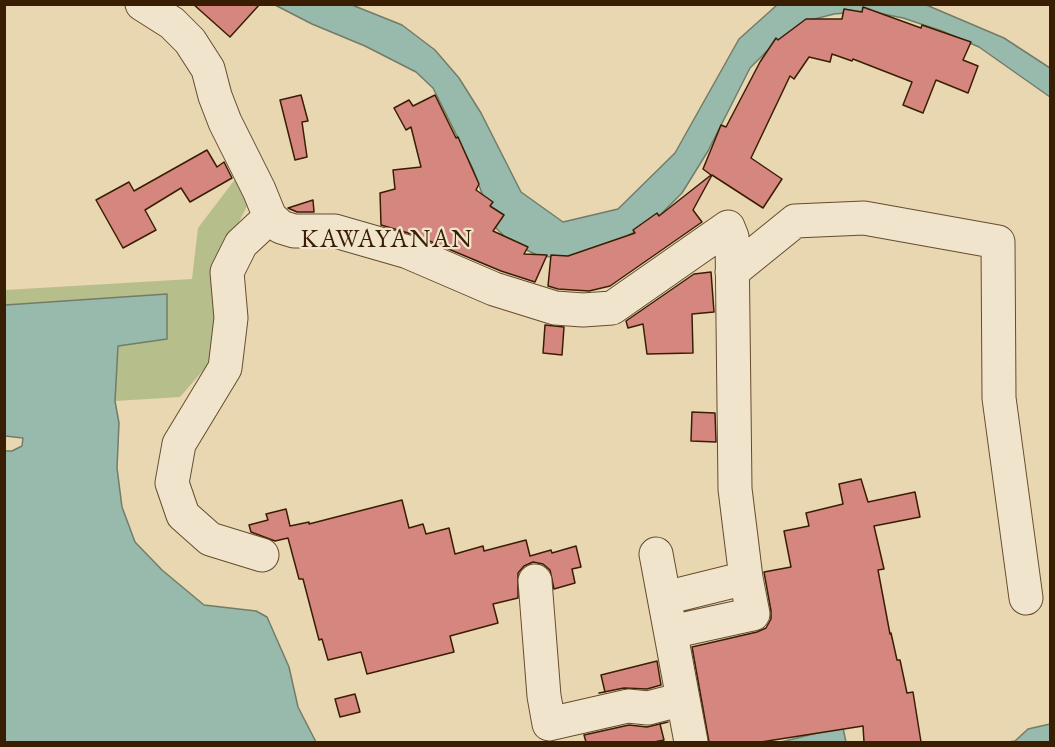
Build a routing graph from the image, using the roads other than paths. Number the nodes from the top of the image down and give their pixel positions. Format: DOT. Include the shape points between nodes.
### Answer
graph roads {
  1 [pos="142,4"];
  2 [pos="270,217"];
  3 [pos="732,272"];
  4 [pos="656,554"];
  5 [pos="262,555"];
  6 [pos="746,578"];
  7 [pos="535,581"];
  8 [pos="665,598"];
  9 [pos="1026,598"];
  10 [pos="671,632"];
  11 [pos="683,699"];
  12 [pos="692,742"];
  1 -- 2 [label="street" via="172,23 190,41 208,69 225,122"];
  2 -- 3 [label="street" via="281,227 294,231 335,231 408,252 494,289 555,308 612,308 728,227 732,237"];
  2 -- 5 [label="street" via="241,244 227,272 231,318 225,368 179,444 172,483 183,515 210,539"];
  3 -- 6 [label="street" via="735,489"];
  3 -- 9 [label="street" via="795,221 864,218 998,242 999,398"];
  4 -- 8 [label="street"];
  6 -- 8 [label="street"];
  6 -- 10 [label="street" via="753,614"];
  7 -- 11 [label="street" via="549,723"];
  8 -- 10 [label="street"];
  10 -- 11 [label="street"];
  11 -- 12 [label="street"];
}
